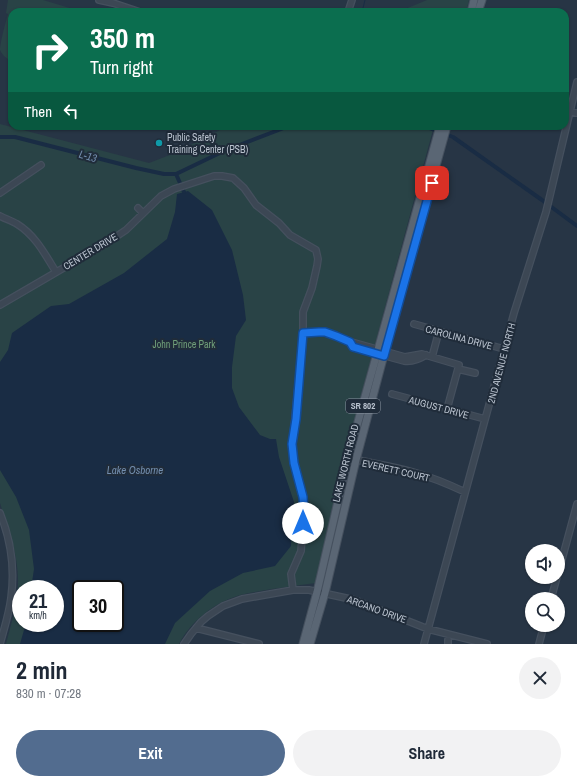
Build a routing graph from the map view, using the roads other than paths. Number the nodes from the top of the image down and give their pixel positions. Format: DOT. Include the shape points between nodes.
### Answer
graph roads {
  1 [pos="99,0"];
  2 [pos="126,8"];
  3 [pos="577,82"];
  4 [pos="569,105"];
  5 [pos="440,130"];
  6 [pos="445,130"];
  7 [pos="563,130"];
  8 [pos="439,143"];
  9 [pos="41,164"];
  10 [pos="428,167"];
  11 [pos="0,193"];
  12 [pos="427,201"];
  13 [pos="138,208"];
  14 [pos="143,213"];
  15 [pos="0,216"];
  16 [pos="56,272"];
  17 [pos="0,305"];
  18 [pos="414,324"];
  19 [pos="439,331"];
  20 [pos="303,333"];
  21 [pos="504,349"];
  22 [pos="381,352"];
  23 [pos="432,357"];
  24 [pos="458,369"];
  25 [pos="475,373"];
  26 [pos="392,394"];
  27 [pos="447,409"];
  28 [pos="485,419"];
  29 [pos="352,459"];
  30 [pos="465,492"];
  31 [pos="577,504"];
  32 [pos="0,513"];
  33 [pos="565,548"];
  34 [pos="293,590"];
  35 [pos="321,592"];
  36 [pos="196,628"];
  37 [pos="428,629"];
  38 [pos="542,632"];
  39 [pos="0,644"];
  40 [pos="184,644"];
  41 [pos="259,644"];
  42 [pos="303,644"];
  43 [pos="310,644"];
  44 [pos="424,644"];
  45 [pos="486,644"];
  46 [pos="539,644"];
  1 -- 2 [label="street"];
  3 -- 4 [label="street, 2ND AVENUE NORTH"];
  5 -- 8 [label="main road, LAKE WORTH ROAD / SR 802"];
  6 -- 8 [label="main road, LAKE WORTH ROAD / SR 802"];
  7 -- 21 [label="street, 2ND AVENUE NORTH" via="546,212"];
  8 -- 10 [label="main road, LAKE WORTH ROAD / SR 802"];
  8 -- 12 [label="main road, LAKE WORTH ROAD / SR 802"];
  9 -- 11 [label="street"];
  10 -- 12 [label="main road"];
  10 -- 22 [label="main road, LAKE WORTH ROAD / SR 802"];
  12 -- 22 [label="main road, LAKE WORTH ROAD / SR 802"];
  13 -- 14 [label="street"];
  14 -- 16 [label="street, CENTER DRIVE" via="126,230"];
  14 -- 20 [label="street, CENTER DRIVE" via="161,196 174,189 214,176 233,178 256,205 290,235 316,250 317,266 303,312"];
  15 -- 16 [label="street" via="29,233"];
  16 -- 17 [label="street, CENTER DRIVE"];
  18 -- 19 [label="street, CAROLINA DRIVE"];
  19 -- 21 [label="street, CAROLINA DRIVE"];
  19 -- 23 [label="street"];
  20 -- 22 [label="street" via="325,332 350,342 353,347"];
  20 -- 34 [label="street" via="292,444 304,511 301,551 293,571 296,576"];
  21 -- 28 [label="street, 2ND AVENUE NORTH"];
  22 -- 23 [label="street" via="405,357 422,354"];
  22 -- 29 [label="main road, LAKE WORTH ROAD / SR 802"];
  23 -- 24 [label="street" via="459,365"];
  24 -- 25 [label="street"];
  24 -- 27 [label="street"];
  26 -- 27 [label="street, AUGUST DRIVE"];
  27 -- 28 [label="street, AUGUST DRIVE"];
  28 -- 30 [label="street, 2ND AVENUE NORTH"];
  29 -- 30 [label="street, EVERETT COURT" via="413,472"];
  29 -- 35 [label="main road, LAKE WORTH ROAD / SR 802"];
  30 -- 37 [label="street, 2ND AVENUE NORTH"];
  31 -- 33 [label="street"];
  32 -- 39 [label="street" via="9,542 13,571 11,598"];
  34 -- 35 [label="street, ARCANO DRIVE"];
  34 -- 36 [label="street, ARCANO DRIVE" via="232,602 213,613"];
  35 -- 37 [label="street, ARCANO DRIVE" via="355,600"];
  35 -- 42 [label="main road, LAKE WORTH ROAD / SR 802"];
  35 -- 43 [label="main road, LAKE WORTH ROAD / SR 802"];
  36 -- 40 [label="street, ARCANO DRIVE"];
  36 -- 41 [label="street"];
  37 -- 44 [label="street, 2ND AVENUE NORTH"];
  37 -- 45 [label="street, ARCANO DRIVE"];
  38 -- 46 [label="street"];
}
